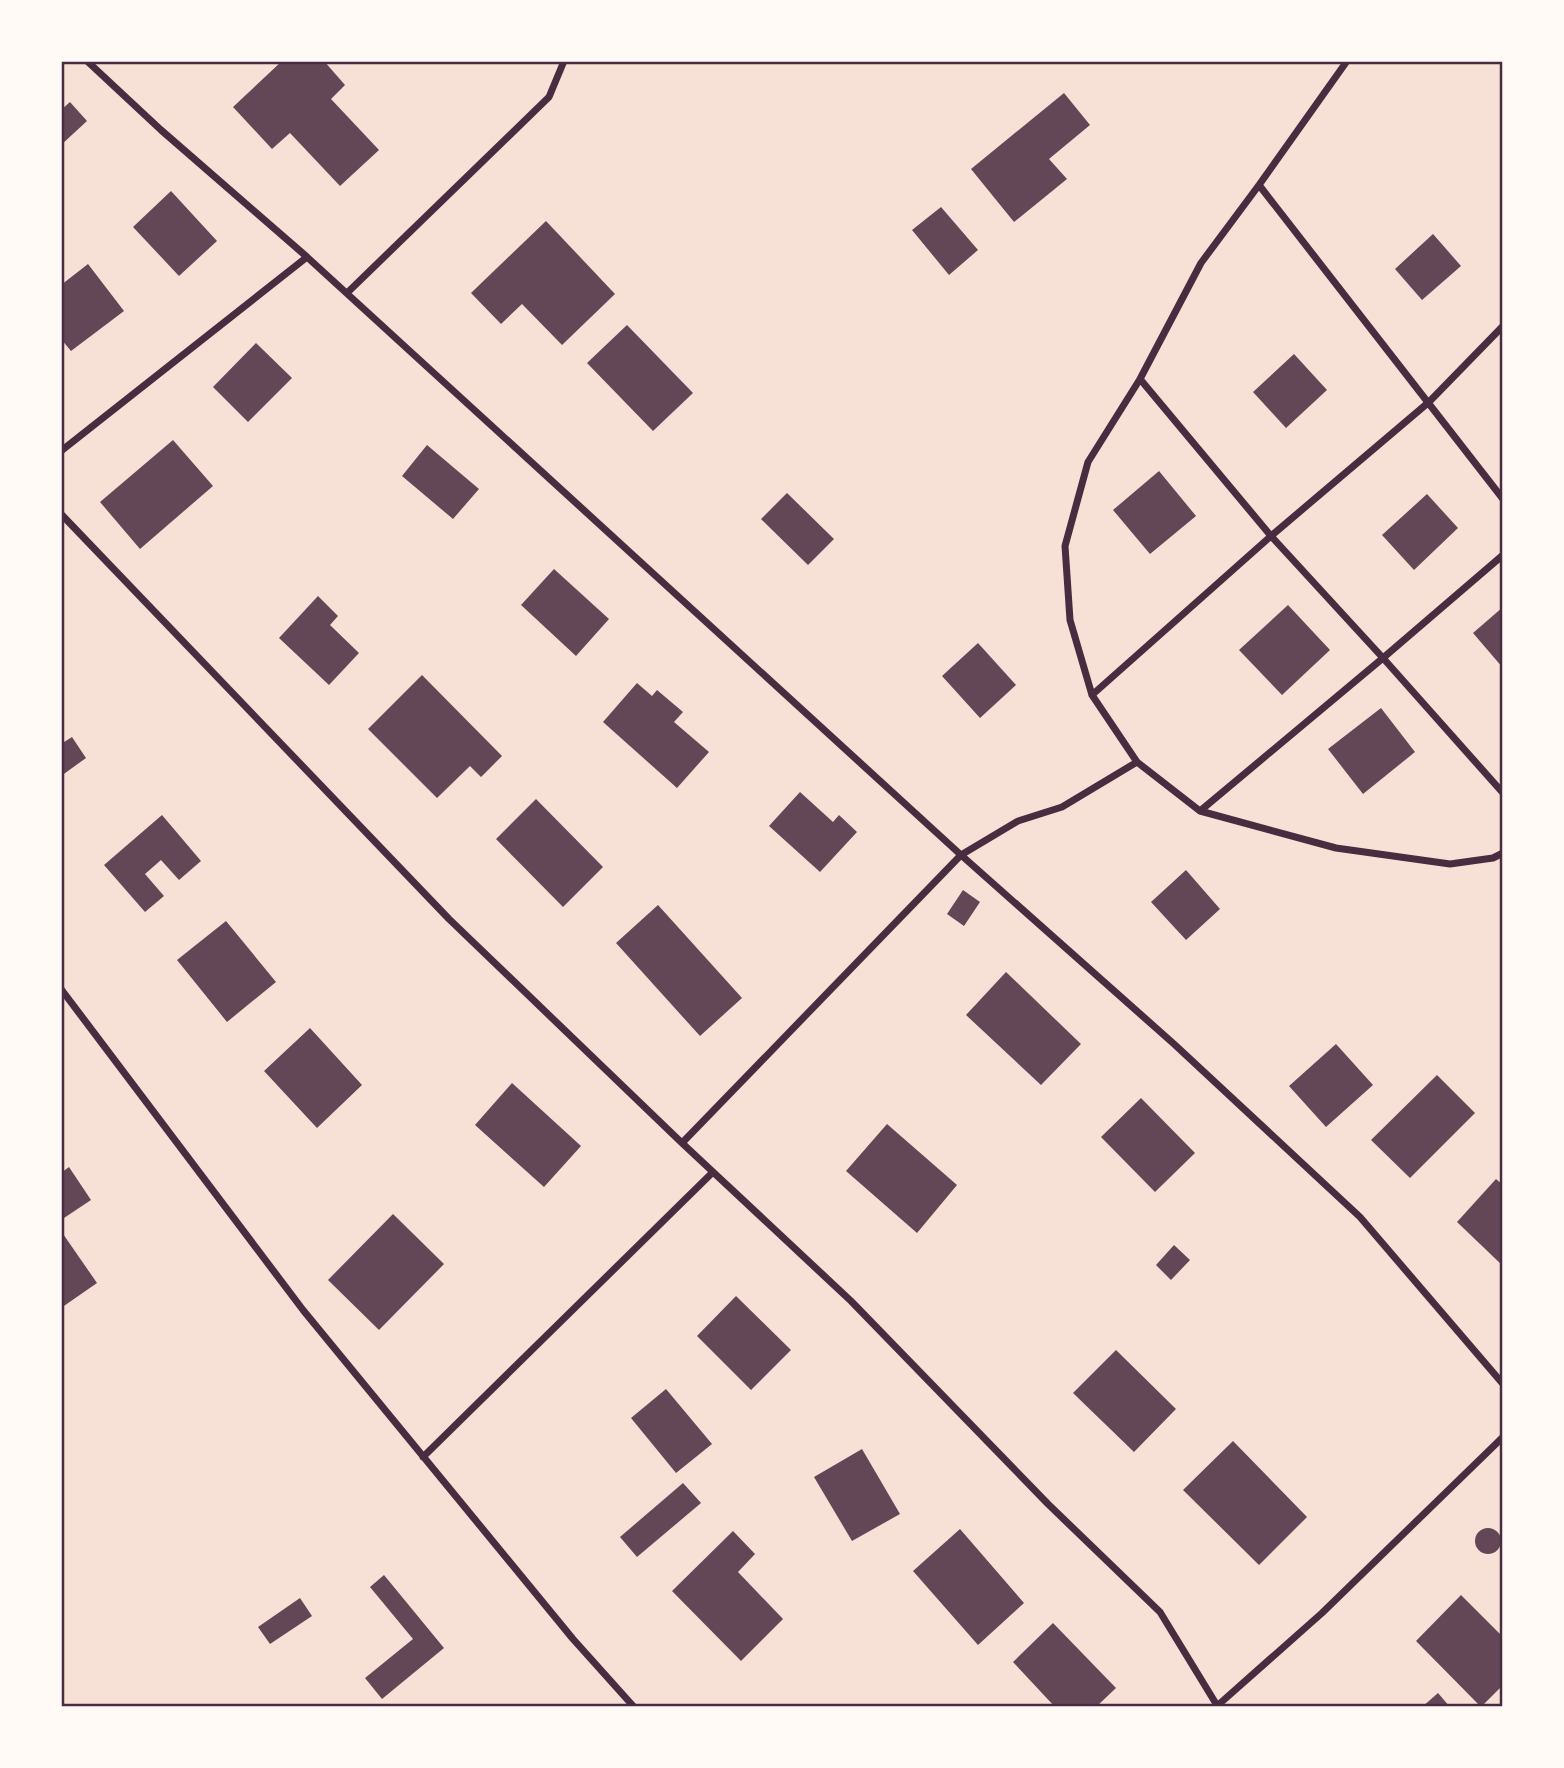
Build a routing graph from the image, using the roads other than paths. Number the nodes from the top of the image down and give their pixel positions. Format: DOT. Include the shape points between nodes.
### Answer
graph roads {
  1 [pos="87,61"];
  2 [pos="564,61"];
  3 [pos="1347,61"];
  4 [pos="1259,185"];
  5 [pos="307,257"];
  6 [pos="346,293"];
  7 [pos="1503,326"];
  8 [pos="1140,379"];
  9 [pos="1429,402"];
  10 [pos="61,451"];
  11 [pos="1503,499"];
  12 [pos="61,514"];
  13 [pos="1271,536"];
  14 [pos="1503,555"];
  15 [pos="1383,658"];
  16 [pos="1092,695"];
  17 [pos="1137,762"];
  18 [pos="1503,793"];
  19 [pos="1200,811"];
  20 [pos="1503,853"];
  21 [pos="961,855"];
  22 [pos="61,989"];
  23 [pos="682,1143"];
  24 [pos="712,1172"];
  25 [pos="1503,1384"];
  26 [pos="1503,1437"];
  27 [pos="423,1457"];
  28 [pos="1217,1706"];
  29 [pos="634,1707"];
  1 -- 5 [label="street"];
  2 -- 6 [label="street" via="549,97"];
  3 -- 4 [label="street"];
  4 -- 8 [label="street" via="1201,263"];
  4 -- 9 [label="street"];
  5 -- 6 [label="street"];
  5 -- 10 [label="street"];
  6 -- 21 [label="street"];
  7 -- 9 [label="street"];
  8 -- 13 [label="street"];
  8 -- 16 [label="street" via="1088,462 1065,546 1070,620"];
  9 -- 11 [label="street"];
  9 -- 13 [label="street"];
  12 -- 23 [label="street" via="449,919"];
  13 -- 15 [label="street"];
  13 -- 16 [label="street"];
  14 -- 15 [label="street"];
  15 -- 18 [label="street"];
  15 -- 19 [label="street"];
  16 -- 17 [label="street"];
  17 -- 19 [label="street"];
  17 -- 21 [label="street" via="1062,807 1018,821"];
  19 -- 20 [label="street" via="1336,848 1397,858 1450,864"];
  21 -- 23 [label="street"];
  21 -- 25 [label="street" via="1360,1217"];
  22 -- 27 [label="street" via="303,1310"];
  23 -- 24 [label="street"];
  24 -- 27 [label="street"];
  24 -- 28 [label="street" via="852,1301 1048,1504 1160,1612"];
  26 -- 28 [label="street" via="1322,1613"];
  27 -- 29 [label="street"];
}
